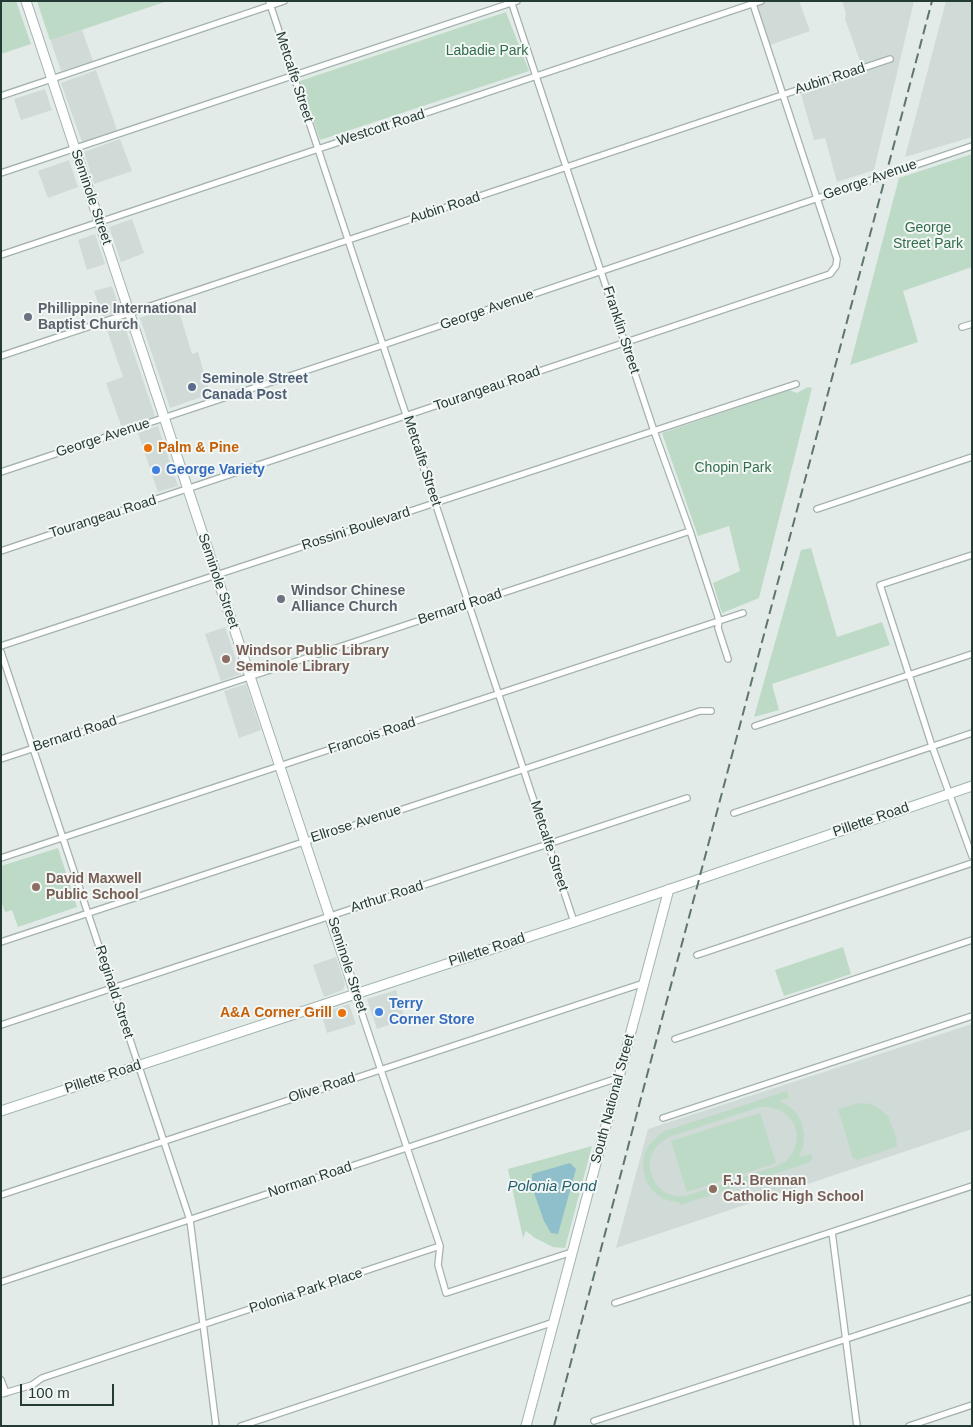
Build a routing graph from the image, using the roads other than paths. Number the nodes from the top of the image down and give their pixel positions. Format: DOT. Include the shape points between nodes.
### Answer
graph roads {
  1 [pos="26,1"];
  2 [pos="284,1"];
  3 [pos="761,1"];
  4 [pos="513,2"];
  5 [pos="752,3"];
  6 [pos="270,4"];
  7 [pos="890,59"];
  8 [pos="294,76"];
  9 [pos="536,76"];
  10 [pos="52,79"];
  11 [pos="782,95"];
  12 [pos="1,96"];
  13 [pos="972,146"];
  14 [pos="75,149"];
  15 [pos="318,149"];
  16 [pos="566,167"];
  17 [pos="1,173"];
  18 [pos="816,198"];
  19 [pos="100,222"];
  20 [pos="349,240"];
  21 [pos="1,255"];
  22 [pos="601,271"];
  23 [pos="130,313"];
  24 [pos="972,324"];
  25 [pos="962,327"];
  26 [pos="626,342"];
  27 [pos="384,345"];
  28 [pos="1,356"];
  29 [pos="796,384"];
  30 [pos="407,416"];
  31 [pos="165,417"];
  32 [pos="654,431"];
  33 [pos="972,457"];
  34 [pos="1,472"];
  35 [pos="187,489"];
  36 [pos="436,503"];
  37 [pos="817,509"];
  38 [pos="690,532"];
  39 [pos="1,551"];
  40 [pos="972,555"];
  41 [pos="216,575"];
  42 [pos="469,604"];
  43 [pos="743,613"];
  44 [pos="719,620"];
  45 [pos="1,646"];
  46 [pos="1,652"];
  47 [pos="972,654"];
  48 [pos="728,658"];
  49 [pos="910,674"];
  50 [pos="250,676"];
  51 [pos="498,694"];
  52 [pos="711,711"];
  53 [pos="755,726"];
  54 [pos="972,733"];
  55 [pos="932,746"];
  56 [pos="33,748"];
  57 [pos="1,759"];
  58 [pos="281,766"];
  59 [pos="524,769"];
  60 [pos="972,786"];
  61 [pos="949,794"];
  62 [pos="687,798"];
  63 [pos="734,813"];
  64 [pos="63,838"];
  65 [pos="306,841"];
  66 [pos="548,844"];
  67 [pos="972,856"];
  68 [pos="1,858"];
  69 [pos="972,863"];
  70 [pos="669,889"];
  71 [pos="88,913"];
  72 [pos="330,916"];
  73 [pos="574,922"];
  74 [pos="972,940"];
  75 [pos="1,942"];
  76 [pos="697,955"];
  77 [pos="644,983"];
  78 [pos="113,988"];
  79 [pos="355,993"];
  80 [pos="972,1016"];
  81 [pos="1,1025"];
  82 [pos="675,1039"];
  83 [pos="139,1065"];
  84 [pos="382,1068"];
  85 [pos="618,1078"];
  86 [pos="1,1111"];
  87 [pos="663,1118"];
  88 [pos="164,1141"];
  89 [pos="407,1148"];
  90 [pos="972,1186"];
  91 [pos="1,1195"];
  92 [pos="190,1220"];
  93 [pos="832,1232"];
  94 [pos="440,1246"];
  95 [pos="572,1252"];
  96 [pos="1,1282"];
  97 [pos="972,1298"];
  98 [pos="615,1303"];
  99 [pos="554,1322"];
  100 [pos="204,1325"];
  101 [pos="846,1339"];
  102 [pos="1,1380"];
  103 [pos="3,1394"];
  104 [pos="972,1405"];
  105 [pos="594,1422"];
  106 [pos="216,1426"];
  107 [pos="241,1426"];
  108 [pos="526,1426"];
  109 [pos="858,1426"];
  110 [pos="909,1426"];
  1 -- 10 [label="street, Seminole Street"];
  2 -- 6 [label="street"];
  3 -- 5 [label="street, Westcott Road"];
  4 -- 8 [label="street"];
  4 -- 9 [label="street, Franklin Street"];
  5 -- 9 [label="street, Westcott Road"];
  5 -- 11 [label="street"];
  6 -- 8 [label="street, Metcalfe Street"];
  6 -- 10 [label="street"];
  7 -- 11 [label="street, Aubin Road"];
  8 -- 14 [label="street"];
  8 -- 15 [label="street, Metcalfe Street"];
  9 -- 15 [label="street, Westcott Road"];
  9 -- 16 [label="street, Franklin Street"];
  10 -- 12 [label="street"];
  10 -- 14 [label="street, Seminole Street"];
  11 -- 16 [label="street, Aubin Road"];
  11 -- 18 [label="street"];
  13 -- 18 [label="street, George Avenue"];
  14 -- 17 [label="street"];
  14 -- 19 [label="street, Seminole Street"];
  15 -- 19 [label="street, Westcott Road"];
  15 -- 20 [label="street, Metcalfe Street"];
  16 -- 20 [label="street, Aubin Road"];
  16 -- 22 [label="street, Franklin Street"];
  18 -- 22 [label="street, George Avenue"];
  18 -- 26 [label="street, Tourangeau Road" via="837,258 830,274"];
  19 -- 21 [label="street, Westcott Road"];
  19 -- 23 [label="street, Seminole Street"];
  20 -- 23 [label="street, Aubin Road"];
  20 -- 27 [label="street, Metcalfe Street"];
  22 -- 26 [label="street, Franklin Street"];
  22 -- 27 [label="street, George Avenue"];
  23 -- 28 [label="street, Aubin Road"];
  23 -- 31 [label="street, Seminole Street"];
  24 -- 25 [label="street"];
  26 -- 30 [label="street, Tourangeau Road"];
  26 -- 32 [label="street, Franklin Street"];
  27 -- 30 [label="street, Metcalfe Street"];
  27 -- 31 [label="street, George Avenue"];
  29 -- 32 [label="street, Rossini Boulevard"];
  30 -- 35 [label="street, Tourangeau Road"];
  30 -- 36 [label="street, Metcalfe Street"];
  31 -- 34 [label="street, George Avenue"];
  31 -- 35 [label="street, Seminole Street"];
  32 -- 36 [label="street, Rossini Boulevard"];
  32 -- 38 [label="street, Franklin Street"];
  33 -- 37 [label="street"];
  35 -- 39 [label="street, Tourangeau Road"];
  35 -- 41 [label="street, Seminole Street"];
  36 -- 41 [label="street, Rossini Boulevard"];
  36 -- 42 [label="street, Metcalfe Street"];
  38 -- 42 [label="street, Bernard Road"];
  38 -- 44 [label="street, Franklin Street"];
  40 -- 49 [label="street" via="880,585"];
  41 -- 45 [label="street, Rossini Boulevard"];
  41 -- 50 [label="street, Seminole Street"];
  42 -- 50 [label="street, Bernard Road"];
  42 -- 51 [label="street, Metcalfe Street"];
  43 -- 44 [label="street, Francois Road"];
  44 -- 48 [label="street, Franklin Street" via="718,628"];
  44 -- 51 [label="street, Francois Road"];
  46 -- 56 [label="street, Reginald Street"];
  47 -- 49 [label="street"];
  49 -- 53 [label="street"];
  49 -- 55 [label="street"];
  50 -- 56 [label="street, Bernard Road"];
  50 -- 58 [label="street, Seminole Street"];
  51 -- 58 [label="street, Francois Road"];
  51 -- 59 [label="street, Metcalfe Street"];
  52 -- 59 [label="street, Ellrose Avenue" via="700,711"];
  54 -- 55 [label="street"];
  55 -- 61 [label="street"];
  55 -- 63 [label="street"];
  56 -- 57 [label="street, Bernard Road"];
  56 -- 64 [label="street, Reginald Street"];
  58 -- 64 [label="street, Francois Road"];
  58 -- 65 [label="street, Seminole Street"];
  59 -- 65 [label="street, Ellrose Avenue"];
  59 -- 66 [label="street, Metcalfe Street"];
  60 -- 61 [label="street, Pillette Road"];
  61 -- 67 [label="street"];
  61 -- 70 [label="street, Pillette Road"];
  62 -- 66 [label="street, Arthur Road"];
  64 -- 68 [label="street, Francois Road"];
  64 -- 71 [label="street, Reginald Street"];
  65 -- 71 [label="street, Ellrose Avenue"];
  65 -- 72 [label="street, Seminole Street"];
  66 -- 72 [label="street, Arthur Road"];
  66 -- 73 [label="street, Metcalfe Street"];
  69 -- 76 [label="street"];
  70 -- 73 [label="street, Pillette Road"];
  70 -- 77 [label="street, South National Street"];
  71 -- 75 [label="street, Ellrose Avenue"];
  71 -- 78 [label="street, Reginald Street"];
  72 -- 78 [label="street, Arthur Road"];
  72 -- 79 [label="street, Seminole Street"];
  73 -- 79 [label="street, Pillette Road"];
  74 -- 82 [label="street"];
  77 -- 84 [label="street, Olive Road"];
  77 -- 85 [label="street, South National Street"];
  78 -- 81 [label="street, Arthur Road"];
  78 -- 83 [label="street, Reginald Street"];
  79 -- 83 [label="street, Pillette Road"];
  79 -- 84 [label="street, Seminole Street"];
  80 -- 87 [label="street"];
  83 -- 86 [label="street, Pillette Road"];
  83 -- 88 [label="street, Reginald Street"];
  84 -- 88 [label="street, Olive Road"];
  84 -- 89 [label="street, Seminole Street"];
  85 -- 89 [label="street, Norman Road"];
  85 -- 95 [label="street, South National Street"];
  88 -- 91 [label="street, Olive Road"];
  88 -- 92 [label="street, Reginald Street"];
  89 -- 92 [label="street, Norman Road"];
  89 -- 94 [label="street, Seminole Street"];
  90 -- 93 [label="street"];
  92 -- 96 [label="street, Norman Road"];
  92 -- 100 [label="street, Reginald Street"];
  93 -- 98 [label="street"];
  93 -- 101 [label="street"];
  94 -- 95 [label="street" via="438,1265 446,1293"];
  94 -- 100 [label="street, Polonia Park Place"];
  95 -- 99 [label="street, South National Street"];
  97 -- 101 [label="street"];
  99 -- 107 [label="street"];
  99 -- 108 [label="street, South National Street"];
  100 -- 103 [label="street, Polonia Park Place"];
  100 -- 106 [label="street, Reginald Street"];
  101 -- 105 [label="street"];
  101 -- 109 [label="street"];
  102 -- 103 [label="street"];
  104 -- 110 [label="street"];
}
